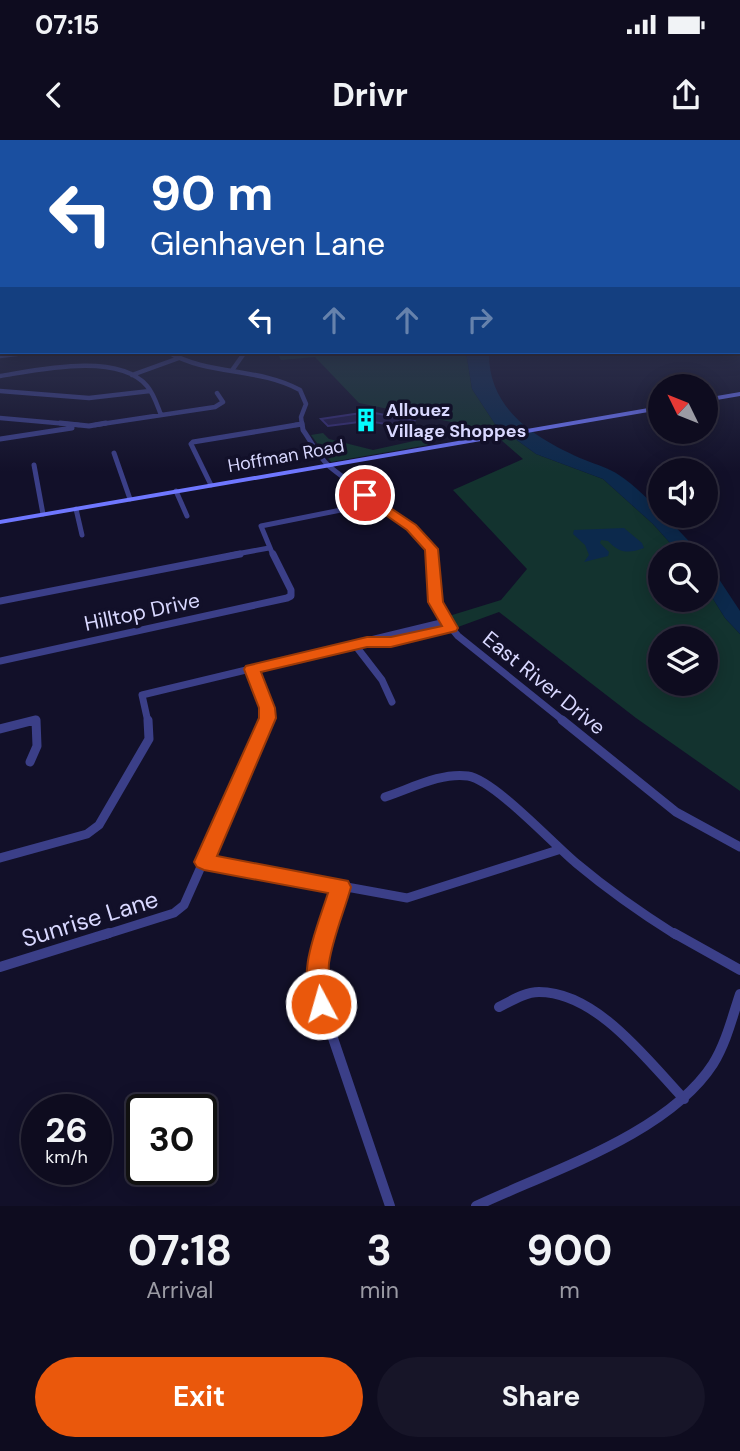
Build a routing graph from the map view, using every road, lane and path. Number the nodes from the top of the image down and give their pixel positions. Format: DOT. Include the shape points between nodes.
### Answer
graph roads {
  1 [pos="36,372"];
  2 [pos="120,372"];
  3 [pos="141,372"];
  4 [pos="255,372"];
  5 [pos="132,375"];
  6 [pos="0,376"];
  7 [pos="0,391"];
  8 [pos="150,391"];
  9 [pos="217,393"];
  10 [pos="740,394"];
  11 [pos="718,398"];
  12 [pos="648,410"];
  13 [pos="161,415"];
  14 [pos="0,418"];
  15 [pos="16,420"];
  16 [pos="302,424"];
  17 [pos="89,426"];
  18 [pos="18,436"];
  19 [pos="0,439"];
  20 [pos="114,453"];
  21 [pos="34,465"];
  22 [pos="327,465"];
  23 [pos="211,485"];
  24 [pos="176,491"];
  25 [pos="130,499"];
  26 [pos="376,503"];
  27 [pos="76,509"];
  28 [pos="43,514"];
  29 [pos="187,516"];
  30 [pos="0,522"];
  31 [pos="82,535"];
  32 [pos="269,548"];
  33 [pos="0,601"];
  34 [pos="448,625"];
  35 [pos="355,645"];
  36 [pos="0,661"];
  37 [pos="252,669"];
  38 [pos="392,702"];
  39 [pos="0,729"];
  40 [pos="30,762"];
  41 [pos="385,797"];
  42 [pos="740,847"];
  43 [pos="558,850"];
  44 [pos="0,858"];
  45 [pos="204,862"];
  46 [pos="340,887"];
  47 [pos="0,967"];
  48 [pos="740,970"];
  49 [pos="740,995"];
  50 [pos="499,1007"];
  51 [pos="684,1099"];
  52 [pos="390,1206"];
  53 [pos="476,1206"];
  1 -- 6 [label="street"];
  2 -- 5 [label="street"];
  3 -- 5 [label="street"];
  4 -- 16 [label="street" via="300,390 306,404"];
  5 -- 8 [label="street"];
  7 -- 8 [label="street" via="89,398"];
  8 -- 13 [label="street"];
  9 -- 13 [label="street" via="223,402 220,405"];
  10 -- 11 [label="street"];
  12 -- 22 [label="street, Hoffman Road"];
  13 -- 17 [label="street"];
  14 -- 15 [label="street"];
  15 -- 17 [label="street"];
  15 -- 18 [label="street"];
  16 -- 22 [label="street"];
  16 -- 23 [label="street" via="193,442"];
  17 -- 18 [label="street"];
  18 -- 19 [label="street"];
  20 -- 25 [label="street"];
  21 -- 28 [label="street"];
  22 -- 23 [label="street, Hoffman Road"];
  22 -- 26 [label="street"];
  23 -- 24 [label="street, Hoffman Road"];
  24 -- 25 [label="street, Hoffman Road"];
  24 -- 29 [label="street"];
  25 -- 27 [label="street, Hoffman Road"];
  26 -- 32 [label="street" via="261,526"];
  26 -- 34 [label="street" via="432,549 435,602"];
  27 -- 28 [label="street, Hoffman Road"];
  27 -- 31 [label="street"];
  28 -- 30 [label="street, Hoffman Road"];
  32 -- 33 [label="street"];
  32 -- 36 [label="street, Hilltop Drive" via="292,590 290,596"];
  34 -- 35 [label="street" via="391,642"];
  34 -- 42 [label="street, East River Drive" via="669,806"];
  35 -- 37 [label="street"];
  35 -- 38 [label="street" via="388,687"];
  37 -- 44 [label="street" via="142,695 149,739 99,825 87,834"];
  37 -- 45 [label="street, Sunrise Lane" via="267,718"];
  39 -- 40 [label="street" via="36,720 37,746"];
  41 -- 43 [label="street" via="456,776 478,779"];
  43 -- 46 [label="street" via="420,897"];
  43 -- 48 [label="street" via="644,915"];
  45 -- 46 [label="street"];
  45 -- 47 [label="street, Sunrise Lane" via="178,911"];
  46 -- 52 [label="street" via="318,961 318,994"];
  49 -- 51 [label="street" via="713,1064"];
  50 -- 51 [label="street" via="540,992 577,1001 603,1018"];
  51 -- 53 [label="street" via="637,1132"];
}
